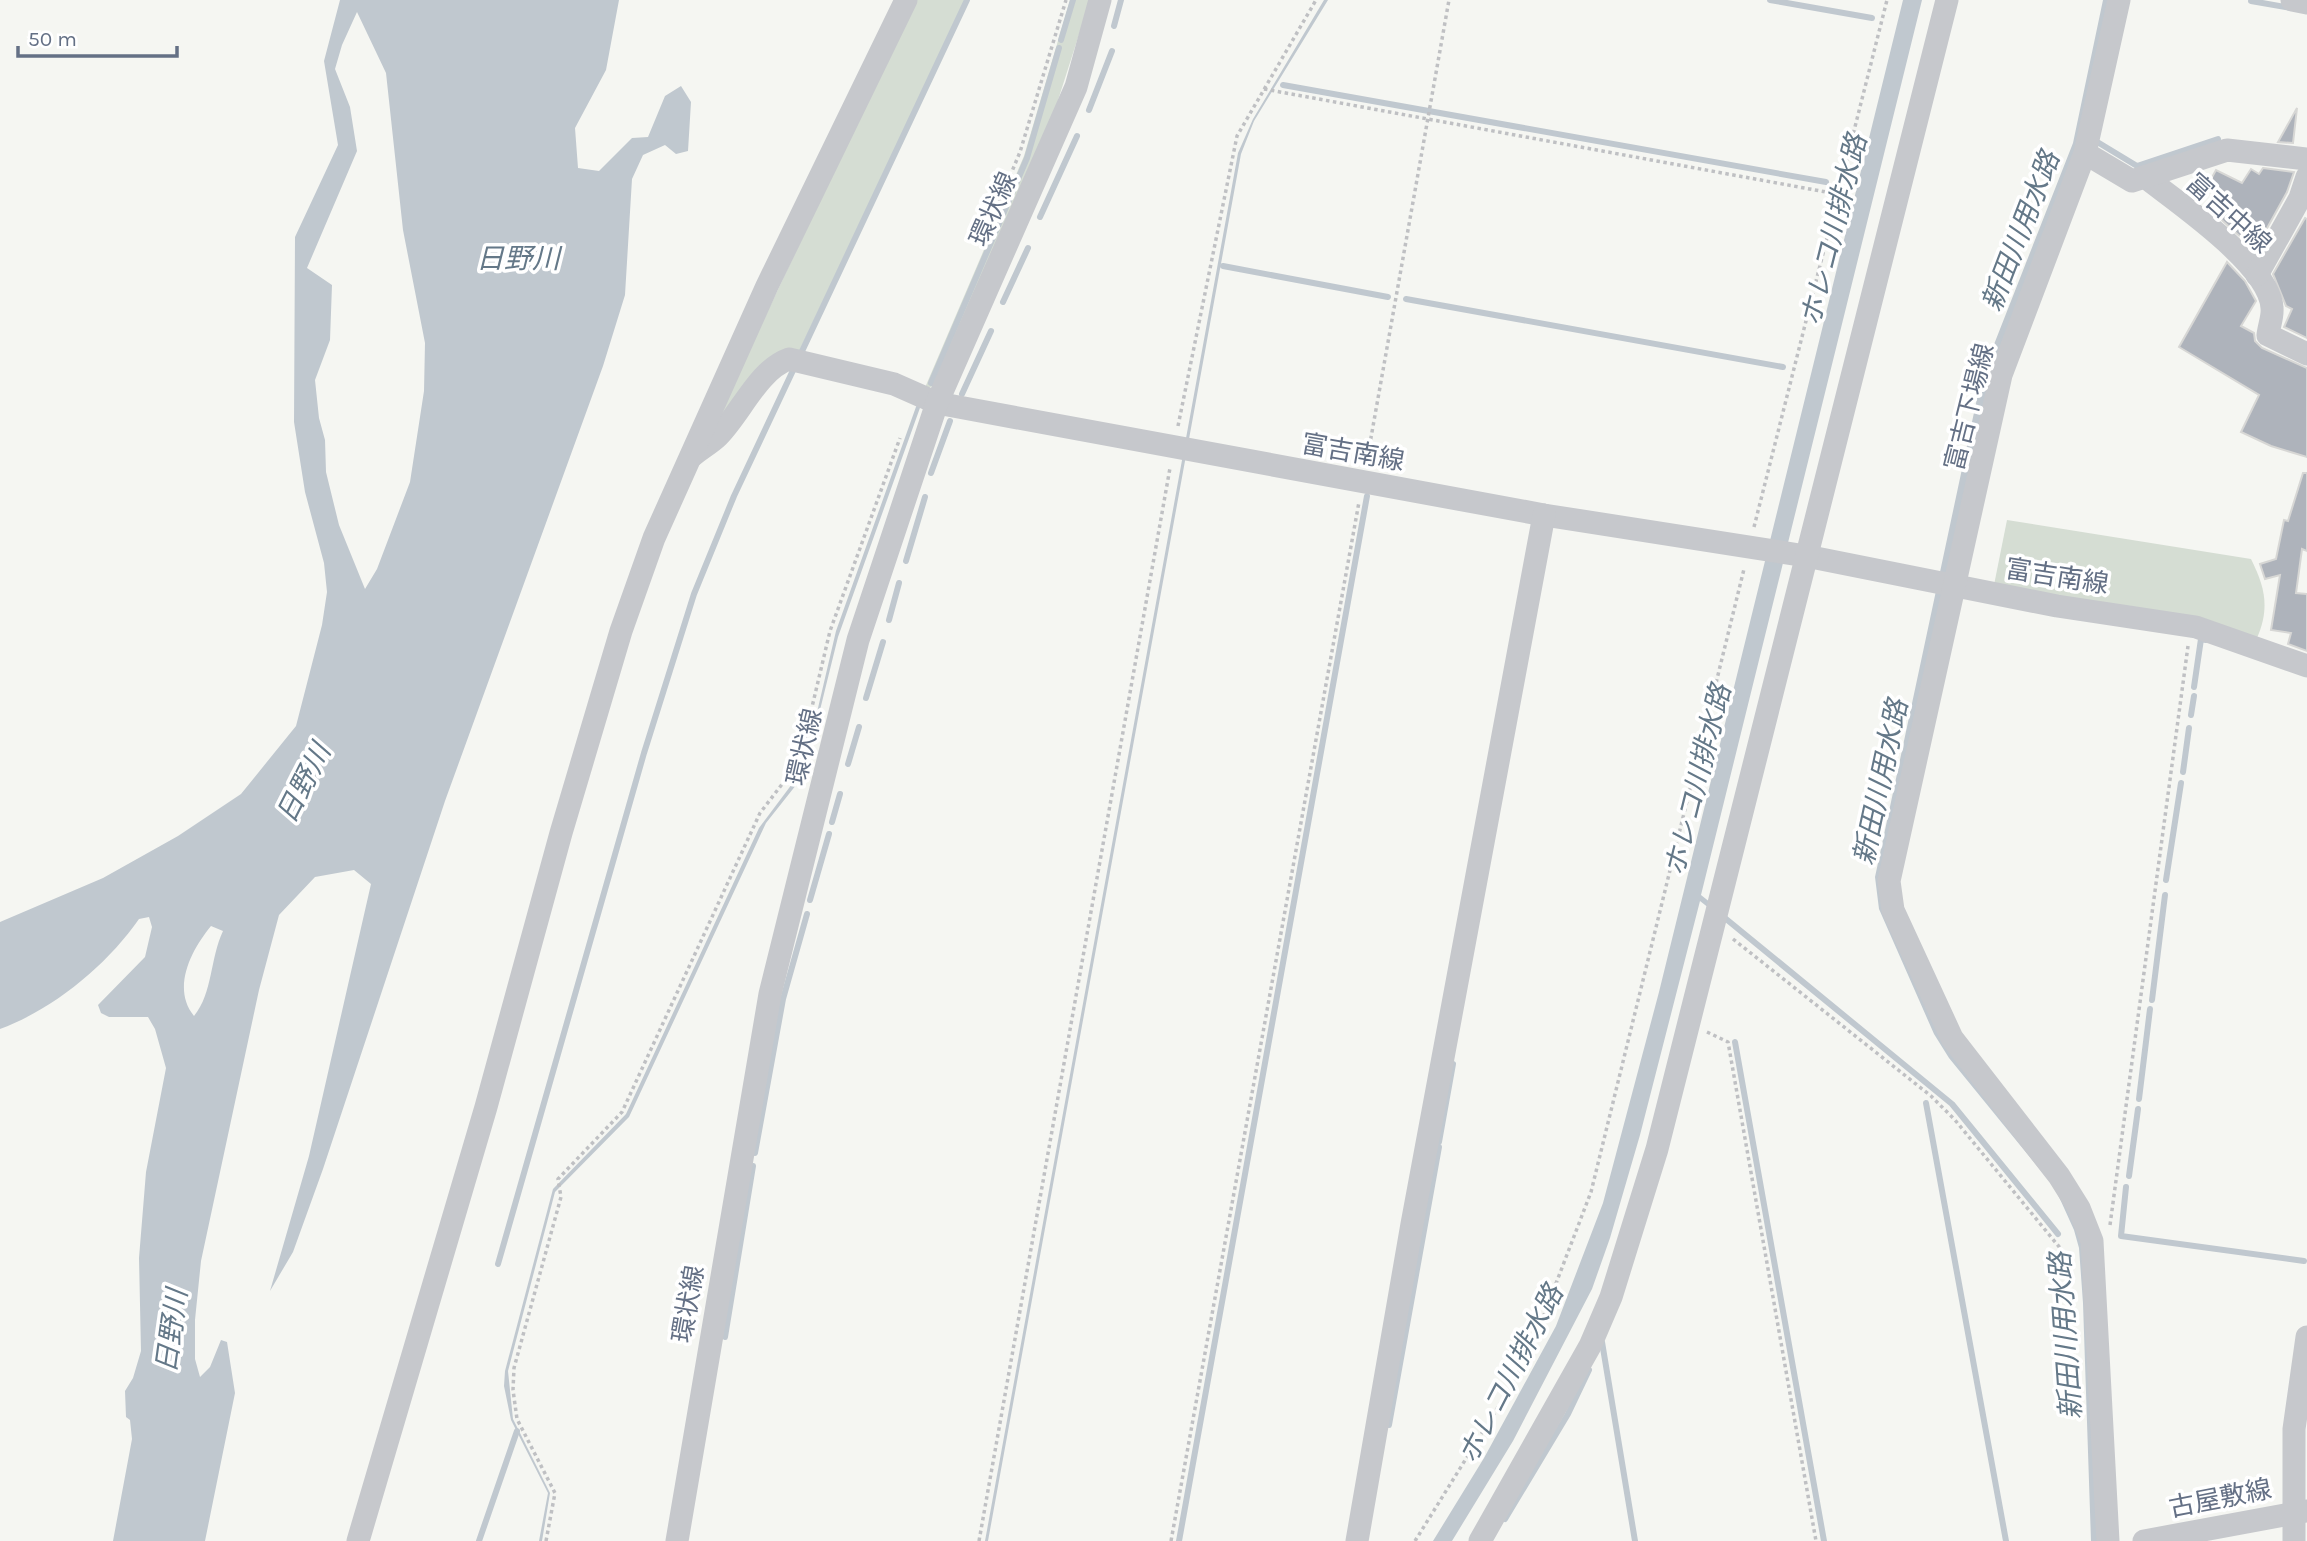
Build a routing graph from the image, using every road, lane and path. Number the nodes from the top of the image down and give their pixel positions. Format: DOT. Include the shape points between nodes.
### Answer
graph roads {
  1 [pos="906,0"];
  2 [pos="1066,0"];
  3 [pos="1100,0"];
  4 [pos="1316,0"];
  5 [pos="1449,0"];
  6 [pos="1887,0"];
  7 [pos="1947,0"];
  8 [pos="2119,0"];
  9 [pos="2292,0"];
  10 [pos="2307,3"];
  11 [pos="1264,89"];
  12 [pos="1426,119"];
  13 [pos="2085,153"];
  14 [pos="2307,159"];
  15 [pos="2145,177"];
  16 [pos="2307,177"];
  17 [pos="1837,194"];
  18 [pos="988,227"];
  19 [pos="2257,275"];
  20 [pos="2307,354"];
  21 [pos="937,403"];
  22 [pos="902,434"];
  23 [pos="1174,447"];
  24 [pos="692,456"];
  25 [pos="1363,482"];
  26 [pos="1544,515"];
  27 [pos="1755,548"];
  28 [pos="1801,555"];
  29 [pos="1956,585"];
  30 [pos="2191,626"];
  31 [pos="2307,666"];
  32 [pos="1714,926"];
  33 [pos="1689,1024"];
  34 [pos="2092,1241"];
  35 [pos="2094,1273"];
  36 [pos="2307,1337"];
  37 [pos="2301,1512"];
  38 [pos="358,1541"];
  39 [pos="546,1541"];
  40 [pos="677,1541"];
  41 [pos="979,1541"];
  42 [pos="1171,1541"];
  43 [pos="1357,1541"];
  44 [pos="1415,1541"];
  45 [pos="1480,1541"];
  46 [pos="1816,1541"];
  47 [pos="2108,1541"];
  48 [pos="2144,1541"];
  49 [pos="2294,1541"];
  1 -- 24 [label="street" via="767,286"];
  2 -- 18 [label="path" via="1020,152"];
  3 -- 21 [label="street, 環状線" via="1076,87"];
  4 -- 11 [label="path"];
  5 -- 12 [label="path"];
  6 -- 17 [label="path"];
  7 -- 28 [label="street"];
  8 -- 13 [label="street, 富吉下場線"];
  9 -- 10 [label="street"];
  11 -- 12 [label="path"];
  11 -- 23 [label="path" via="1237,136"];
  12 -- 17 [label="path"];
  12 -- 25 [label="path"];
  13 -- 15 [label="street" via="2132,181"];
  13 -- 29 [label="street, 富吉下場線" via="2001,376"];
  14 -- 15 [label="street" via="2227,150"];
  15 -- 19 [label="street, 富吉中線" via="2218,234"];
  16 -- 19 [label="street"];
  17 -- 27 [label="path"];
  19 -- 20 [label="street, 富吉中線" via="2272,306 2268,335"];
  21 -- 23 [label="street, 富吉南線"];
  21 -- 24 [label="street, 富吉南線" via="894,384 789,359 768,373 718,437"];
  21 -- 40 [label="street, 環状線" via="858,640 771,994"];
  22 -- 39 [label="path" via="830,631 799,762 760,813 622,1112 558,1179 561,1197 513,1368 517,1419 555,1493"];
  23 -- 25 [label="street, 富吉南線"];
  23 -- 41 [label="path"];
  24 -- 38 [label="street" via="654,538 621,631"];
  25 -- 26 [label="street, 富吉南線"];
  25 -- 42 [label="path"];
  26 -- 27 [label="street, 富吉南線"];
  26 -- 43 [label="street"];
  27 -- 28 [label="street, 富吉南線"];
  27 -- 44 [label="path" via="1591,1192 1537,1333 1513,1382"];
  28 -- 29 [label="street, 富吉南線"];
  28 -- 32 [label="street"];
  29 -- 30 [label="street, 富吉南線"];
  29 -- 34 [label="street, 富吉下場線" via="1889,881 1893,910 1952,1038 2059,1177 2079,1208"];
  30 -- 31 [label="street, 富吉南線"];
  30 -- 34 [label="path" via="2109,1229 2104,1237"];
  32 -- 33 [label="street"];
  32 -- 35 [label="path" via="1931,1096 2065,1254"];
  33 -- 45 [label="street" via="1657,1149 1611,1297 1563,1396"];
  33 -- 46 [label="path" via="1728,1042"];
  34 -- 35 [label="street, 富吉下場線"];
  35 -- 47 [label="street, 富吉下場線"];
  36 -- 37 [label="street" via="2294,1429"];
  37 -- 48 [label="street, 古屋敷線"];
  37 -- 49 [label="street"];
}
